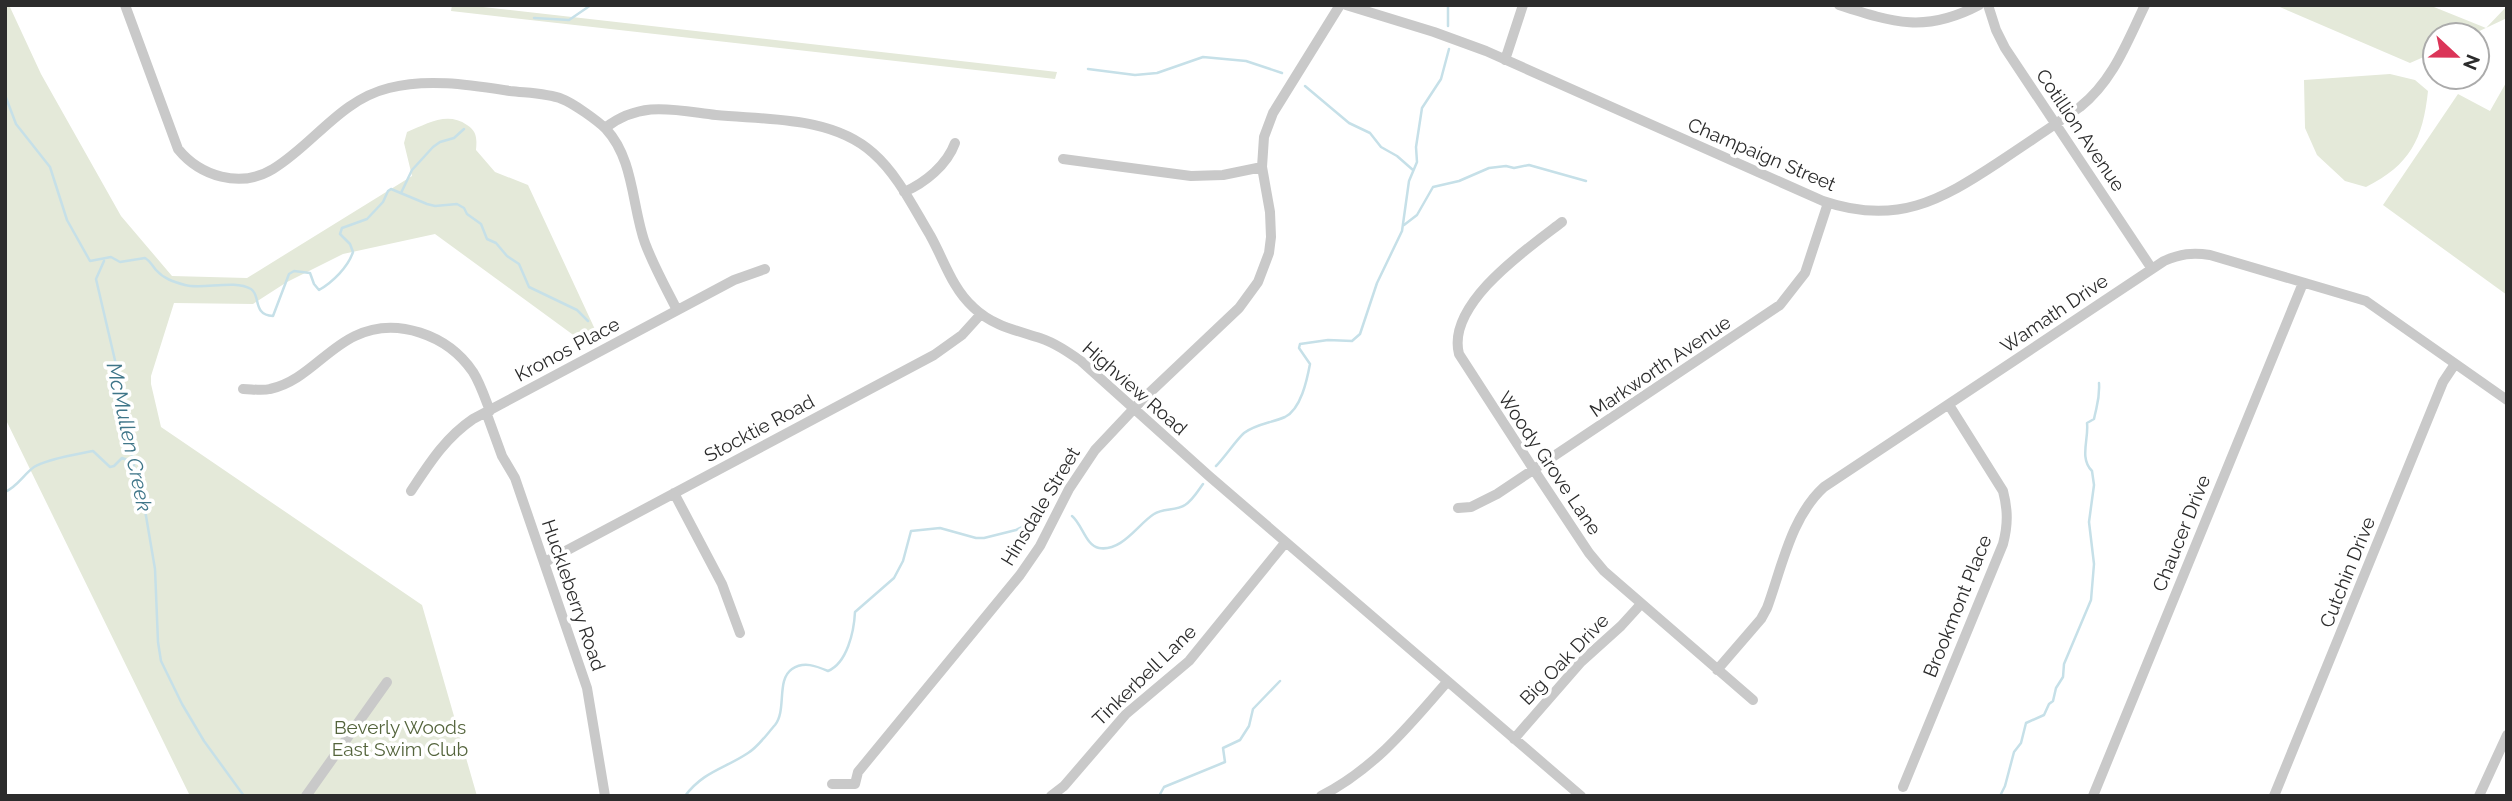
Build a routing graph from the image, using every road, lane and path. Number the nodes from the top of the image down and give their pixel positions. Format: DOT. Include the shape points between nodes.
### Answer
graph roads {
  1 [pos="125,5"];
  2 [pos="1340,5"];
  3 [pos="1346,5"];
  4 [pos="1523,5"];
  5 [pos="1839,5"];
  6 [pos="1979,5"];
  7 [pos="1989,5"];
  8 [pos="2145,5"];
  9 [pos="1505,60"];
  10 [pos="2056,124"];
  11 [pos="605,128"];
  12 [pos="955,144"];
  13 [pos="1063,159"];
  14 [pos="1262,167"];
  15 [pos="904,192"];
  16 [pos="1828,203"];
  17 [pos="1563,222"];
  18 [pos="765,269"];
  19 [pos="2152,269"];
  20 [pos="2303,283"];
  21 [pos="677,310"];
  22 [pos="981,314"];
  23 [pos="2455,363"];
  24 [pos="243,389"];
  25 [pos="2507,400"];
  26 [pos="1949,405"];
  27 [pos="1133,408"];
  28 [pos="488,411"];
  29 [pos="1534,470"];
  30 [pos="411,491"];
  31 [pos="674,493"];
  32 [pos="1458,508"];
  33 [pos="1285,543"];
  34 [pos="545,562"];
  35 [pos="1641,604"];
  36 [pos="740,633"];
  37 [pos="1717,670"];
  38 [pos="387,681"];
  39 [pos="1447,682"];
  40 [pos="1753,700"];
  41 [pos="2507,735"];
  42 [pos="1514,739"];
  43 [pos="832,784"];
  44 [pos="855,784"];
  45 [pos="1903,787"];
  46 [pos="306,796"];
  47 [pos="605,796"];
  48 [pos="863,796"];
  49 [pos="1051,796"];
  50 [pos="1321,796"];
  51 [pos="1581,796"];
  52 [pos="2093,796"];
  53 [pos="2274,796"];
  54 [pos="2479,796"];
  1 -- 11 [label="street" via="178,149 204,171 230,179 272,169 340,111 365,97 421,82 562,99"];
  2 -- 14 [label="street, Hinsdale Street" via="1270,121"];
  3 -- 9 [label="street, Champaign Street"];
  4 -- 9 [label="street"];
  5 -- 6 [label="street" via="1914,24 1940,22"];
  7 -- 10 [label="street, Cotillion Avenue" via="2005,48"];
  8 -- 10 [label="street, Champaign Street" via="2104,83"];
  9 -- 16 [label="street, Champaign Street"];
  10 -- 16 [label="street, Champaign Street" via="1961,187 1923,204 1876,211"];
  10 -- 19 [label="street, Cotillion Avenue"];
  11 -- 15 [label="street, Highview Road" via="631,112 658,109 816,126 867,148"];
  11 -- 21 [label="street" via="625,164 645,242"];
  12 -- 15 [label="street" via="933,173"];
  13 -- 14 [label="street" via="1191,176"];
  14 -- 27 [label="street, Hinsdale Street" via="1271,237 1258,282 1239,308"];
  15 -- 22 [label="street, Highview Road" via="952,280"];
  16 -- 29 [label="street, Markworth Avenue" via="1805,273 1780,305"];
  17 -- 29 [label="street, Woody Grove Lane" via="1498,274 1466,314 1457,334 1462,359"];
  18 -- 21 [label="street, Kronos Place" via="734,279"];
  19 -- 20 [label="street, Wamath Drive" via="2176,256 2197,253"];
  19 -- 26 [label="street, Wamath Drive"];
  20 -- 23 [label="street, Wamath Drive" via="2366,301"];
  20 -- 52 [label="street, Chaucer Drive"];
  21 -- 28 [label="street, Kronos Place"];
  22 -- 27 [label="street, Highview Road" via="1002,327 1066,351"];
  22 -- 31 [label="street, Stocktie Road" via="934,355"];
  23 -- 25 [label="street, Wamath Drive"];
  23 -- 53 [label="street, Cutchin Drive" via="2443,382"];
  24 -- 28 [label="street, Huckleberry Road" via="270,389 317,365 357,335 400,328 435,337 449,346 474,373"];
  26 -- 37 [label="street, Wamath Drive" via="1812,498 1801,515 1761,619"];
  26 -- 45 [label="street, Brookmont Place" via="2003,491 2006,530"];
  27 -- 33 [label="street, Highview Road"];
  27 -- 44 [label="street, Hinsdale Street" via="1079,471 1020,575 858,772"];
  28 -- 30 [label="street, Kronos Place" via="454,433"];
  28 -- 34 [label="street, Huckleberry Road"];
  29 -- 32 [label="street, Markworth Avenue" via="1481,503"];
  29 -- 35 [label="street, Woody Grove Lane" via="1589,553"];
  31 -- 34 [label="street, Stocktie Road"];
  31 -- 36 [label="street" via="722,584"];
  33 -- 39 [label="street, Highview Road"];
  33 -- 49 [label="street, Tinkerbell Lane" via="1189,660 1126,714"];
  34 -- 47 [label="street, Huckleberry Road" via="587,688"];
  35 -- 37 [label="street, Woody Grove Lane"];
  35 -- 42 [label="street, Big Oak Drive" via="1581,662"];
  37 -- 40 [label="street, Woody Grove Lane"];
  38 -- 46 [label="street"];
  39 -- 42 [label="street, Highview Road"];
  39 -- 50 [label="street" via="1384,753"];
  41 -- 54 [label="street"];
  42 -- 51 [label="street, Highview Road"];
  43 -- 44 [label="street"];
  44 -- 48 [label="street"];
}
